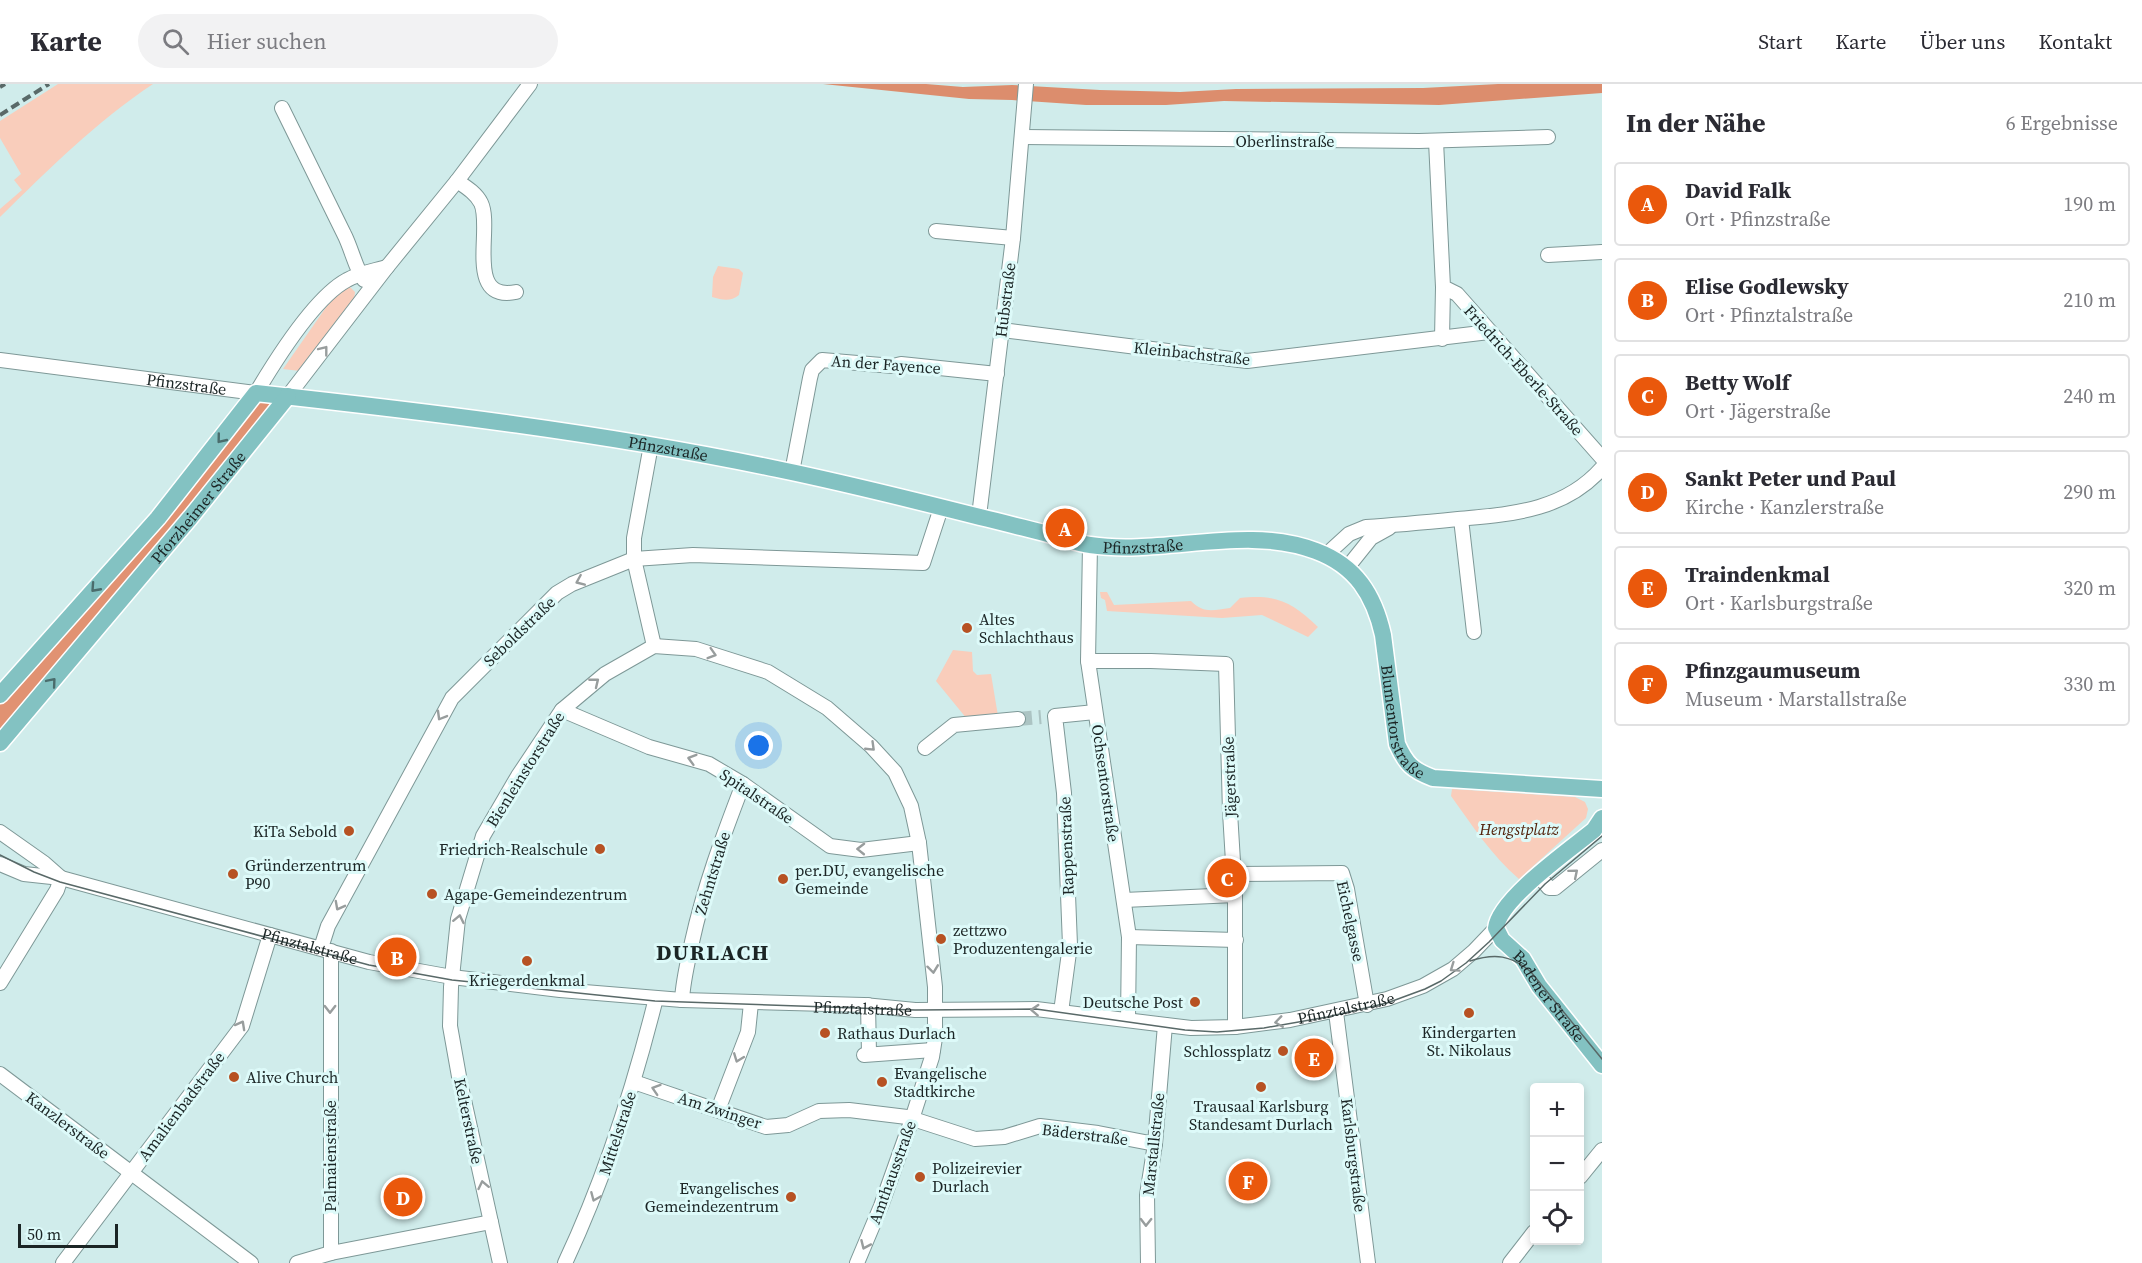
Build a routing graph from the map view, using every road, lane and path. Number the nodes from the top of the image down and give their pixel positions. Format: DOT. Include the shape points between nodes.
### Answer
graph roads {
  1 [pos="531,84"];
  2 [pos="1026,84"];
  3 [pos="282,108"];
  4 [pos="1548,136"];
  5 [pos="1023,137"];
  6 [pos="1436,141"];
  7 [pos="457,181"];
  8 [pos="936,231"];
  9 [pos="1013,238"];
  10 [pos="1602,252"];
  11 [pos="1548,255"];
  12 [pos="387,267"];
  13 [pos="360,274"];
  14 [pos="1443,287"];
  15 [pos="371,289"];
  16 [pos="516,292"];
  17 [pos="1002,330"];
  18 [pos="1489,332"];
  19 [pos="1442,339"];
  20 [pos="0,360"];
  21 [pos="997,374"];
  22 [pos="256,393"];
  23 [pos="288,396"];
  24 [pos="651,445"];
  25 [pos="1602,458"];
  26 [pos="1602,468"];
  27 [pos="792,472"];
  28 [pos="941,508"];
  29 [pos="979,516"];
  30 [pos="1461,519"];
  31 [pos="1400,525"];
  32 [pos="1090,545"];
  33 [pos="1326,555"];
  34 [pos="634,559"];
  35 [pos="1347,568"];
  36 [pos="1474,632"];
  37 [pos="654,646"];
  38 [pos="1088,662"];
  39 [pos="0,695"];
  40 [pos="562,710"];
  41 [pos="1095,712"];
  42 [pos="1018,719"];
  43 [pos="0,743"];
  44 [pos="925,748"];
  45 [pos="743,784"];
  46 [pos="1602,789"];
  47 [pos="1602,818"];
  48 [pos="0,832"];
  49 [pos="919,843"];
  50 [pos="1602,850"];
  51 [pos="0,864"];
  52 [pos="1234,874"];
  53 [pos="1538,875"];
  54 [pos="61,878"];
  55 [pos="1235,895"];
  56 [pos="1124,900"];
  57 [pos="1496,927"];
  58 [pos="270,935"];
  59 [pos="1129,937"];
  60 [pos="1236,940"];
  61 [pos="326,949"];
  62 [pos="452,977"];
  63 [pos="0,982"];
  64 [pos="656,998"];
  65 [pos="682,1000"];
  66 [pos="751,1004"];
  67 [pos="868,1005"];
  68 [pos="1367,1005"];
  69 [pos="936,1010"];
  70 [pos="1336,1011"];
  71 [pos="1061,1012"];
  72 [pos="1128,1020"];
  73 [pos="1165,1025"];
  74 [pos="1235,1027"];
  75 [pos="933,1050"];
  76 [pos="1602,1065"];
  77 [pos="0,1074"];
  78 [pos="634,1082"];
  79 [pos="718,1110"];
  80 [pos="912,1119"];
  81 [pos="1155,1143"];
  82 [pos="1602,1150"];
  83 [pos="130,1172"];
  84 [pos="1584,1172"];
  85 [pos="491,1222"];
  86 [pos="1530,1237"];
  87 [pos="331,1253"];
  88 [pos="63,1263"];
  89 [pos="251,1263"];
  90 [pos="297,1263"];
  91 [pos="500,1263"];
  92 [pos="565,1263"];
  93 [pos="857,1263"];
  94 [pos="1148,1263"];
  95 [pos="1368,1263"];
  96 [pos="1510,1263"];
  1 -- 7 [label="street, Pforzheimer Straße"];
  2 -- 5 [label="street, Hubstraße"];
  3 -- 13 [label="street"];
  4 -- 6 [label="street, Oberlinstraße"];
  5 -- 6 [label="street, Oberlinstraße"];
  5 -- 9 [label="street, Hubstraße"];
  6 -- 14 [label="street, Friedrich-Eberle-Straße"];
  7 -- 12 [label="street, Pforzheimer Straße"];
  7 -- 16 [label="street" via="482,204 485,278 498,291"];
  8 -- 9 [label="street"];
  9 -- 17 [label="street, Hubstraße"];
  10 -- 11 [label="street"];
  12 -- 13 [label="street, Pforzheimer Straße"];
  12 -- 15 [label="street, Pforzheimer Straße"];
  13 -- 15 [label="street"];
  13 -- 22 [label="street, Pforzheimer Straße" via="336,287 318,304"];
  14 -- 18 [label="street, Friedrich-Eberle-Straße" via="1457,294"];
  14 -- 19 [label="street, Friedrich-Eberle-Straße"];
  23 -- 15 [label="street, Pforzheimer Straße, one-way"];
  17 -- 19 [label="street, Kleinbachstraße" via="1247,361"];
  17 -- 21 [label="street, Hubstraße"];
  18 -- 19 [label="street, Kleinbachstraße"];
  18 -- 25 [label="street, Friedrich-Eberle-Straße"];
  20 -- 22 [label="street, Pfinzstraße"];
  21 -- 27 [label="street, An der Fayence" via="822,360 812,370"];
  21 -- 29 [label="street, Hubstraße"];
  22 -- 23 [label="main road, Pfinzstraße"];
  22 -- 39 [label="main road, Pforzheimer Straße, one-way" via="158,518"];
  23 -- 24 [label="main road, Pfinzstraße"];
  43 -- 23 [label="main road, Pforzheimer Straße, one-way"];
  24 -- 27 [label="main road, Pfinzstraße"];
  24 -- 34 [label="street" via="634,538"];
  26 -- 30 [label="street" via="1563,499 1520,513"];
  27 -- 28 [label="main road, Pfinzstraße"];
  28 -- 29 [label="main road, Pfinzstraße"];
  28 -- 34 [label="street, Seboldstraße" via="923,563 693,555"];
  29 -- 32 [label="main road, Pfinzstraße"];
  30 -- 31 [label="street"];
  30 -- 36 [label="street"];
  31 -- 33 [label="street" via="1366,527 1349,534"];
  31 -- 35 [label="street" via="1371,538"];
  32 -- 33 [label="main road, Pfinzstraße" via="1126,547 1262,540 1285,541"];
  32 -- 38 [label="street, Ochsentorstraße"];
  33 -- 35 [label="main road, Pfinzstraße"];
  34 -- 37 [label="street"];
  34 -- 61 [label="street, Seboldstraße, one-way" via="557,593 453,698 328,926"];
  35 -- 46 [label="main road, Blumentorstraße" via="1362,583 1379,618 1395,733 1404,760 1433,778"];
  40 -- 37 [label="street, Bienleinstorstraße, one-way" via="605,674"];
  37 -- 49 [label="street, Amthausstraße, one-way" via="696,649 768,672 827,708 895,772 911,806"];
  38 -- 41 [label="street, Ochsentorstraße"];
  38 -- 52 [label="street, Jägerstraße" via="1226,664"];
  45 -- 40 [label="street, Spitalstraße, one-way" via="708,764 649,747"];
  62 -- 40 [label="street, Bienleinstorstraße, one-way" via="458,920 483,836"];
  41 -- 56 [label="street, Ochsentorstraße"];
  41 -- 71 [label="street, Rappenstraße" via="1048,717 1064,793 1070,945"];
  42 -- 44 [label="street" via="954,725"];
  49 -- 45 [label="street, Spitalstraße, one-way" via="861,850 830,846"];
  45 -- 65 [label="street, Zehntstraße" via="715,856 700,909"];
  47 -- 53 [label="main road, Pfinztalstraße" via="1594,830"];
  48 -- 54 [label="street, Pfinztalstraße"];
  49 -- 69 [label="street, Amthausstraße, one-way"];
  53 -- 50 [label="street, one-way" via="1550,888 1555,888"];
  51 -- 54 [label="street, Pfinztalstraße" via="24,874"];
  52 -- 55 [label="street, Jägerstraße"];
  52 -- 68 [label="street, Eichelgasse" via="1342,873"];
  53 -- 57 [label="main road, Pfinztalstraße" via="1500,915"];
  54 -- 58 [label="street, Pfinztalstraße"];
  54 -- 63 [label="street"];
  55 -- 56 [label="street"];
  55 -- 60 [label="street, Jägerstraße"];
  56 -- 59 [label="street, Ochsentorstraße"];
  57 -- 68 [label="street, Pfinztalstraße, one-way" via="1465,959 1440,977 1407,993"];
  57 -- 76 [label="main road, Badener Straße" via="1502,940 1523,959 1539,986"];
  58 -- 61 [label="street, Pfinztalstraße"];
  83 -- 58 [label="street, Amalienbadstraße, one-way" via="242,1026"];
  59 -- 60 [label="street"];
  59 -- 72 [label="street, Ochsentorstraße"];
  60 -- 74 [label="street, Jägerstraße"];
  61 -- 62 [label="street, Pfinztalstraße"];
  61 -- 87 [label="street, Palmaienstraße, one-way"];
  62 -- 64 [label="street, Pfinztalstraße"];
  85 -- 62 [label="street, Kelterstraße, one-way" via="450,1026"];
  64 -- 65 [label="street, Pfinztalstraße"];
  64 -- 78 [label="street, Mittelstraße"];
  65 -- 66 [label="street, Pfinztalstraße"];
  66 -- 67 [label="street, Pfinztalstraße"];
  66 -- 79 [label="street, one-way" via="748,1032"];
  67 -- 69 [label="street, Pfinztalstraße"];
  67 -- 75 [label="street" via="866,1054"];
  68 -- 70 [label="street, Pfinztalstraße"];
  71 -- 69 [label="street, Pfinztalstraße, one-way"];
  69 -- 75 [label="street, Amthausstraße"];
  70 -- 74 [label="street, Pfinztalstraße, one-way"];
  70 -- 95 [label="street, Karlsburgstraße"];
  71 -- 72 [label="street, Pfinztalstraße" via="1113,1023"];
  72 -- 73 [label="street, Pfinztalstraße"];
  73 -- 74 [label="street, Pfinztalstraße"];
  73 -- 81 [label="street, Marstallstraße"];
  75 -- 80 [label="street, Amthausstraße"];
  77 -- 83 [label="street, Kanzlerstraße"];
  79 -- 78 [label="street, Am Zwinger, one-way"];
  78 -- 92 [label="street, Mittelstraße, one-way" via="600,1185"];
  79 -- 80 [label="street, Am Zwinger" via="766,1126 788,1125 819,1111 849,1110"];
  80 -- 81 [label="street, Bäderstraße" via="975,1139 1005,1137 1040,1126"];
  80 -- 93 [label="street, Amthausstraße, one-way"];
  81 -- 94 [label="street, Marstallstraße, one-way" via="1147,1195"];
  82 -- 84 [label="street"];
  83 -- 88 [label="street, Amalienbadstraße"];
  83 -- 89 [label="street, Kanzlerstraße"];
  85 -- 87 [label="street"];
  85 -- 91 [label="street, Kelterstraße"];
  86 -- 96 [label="street"];
  87 -- 90 [label="street"];
}
